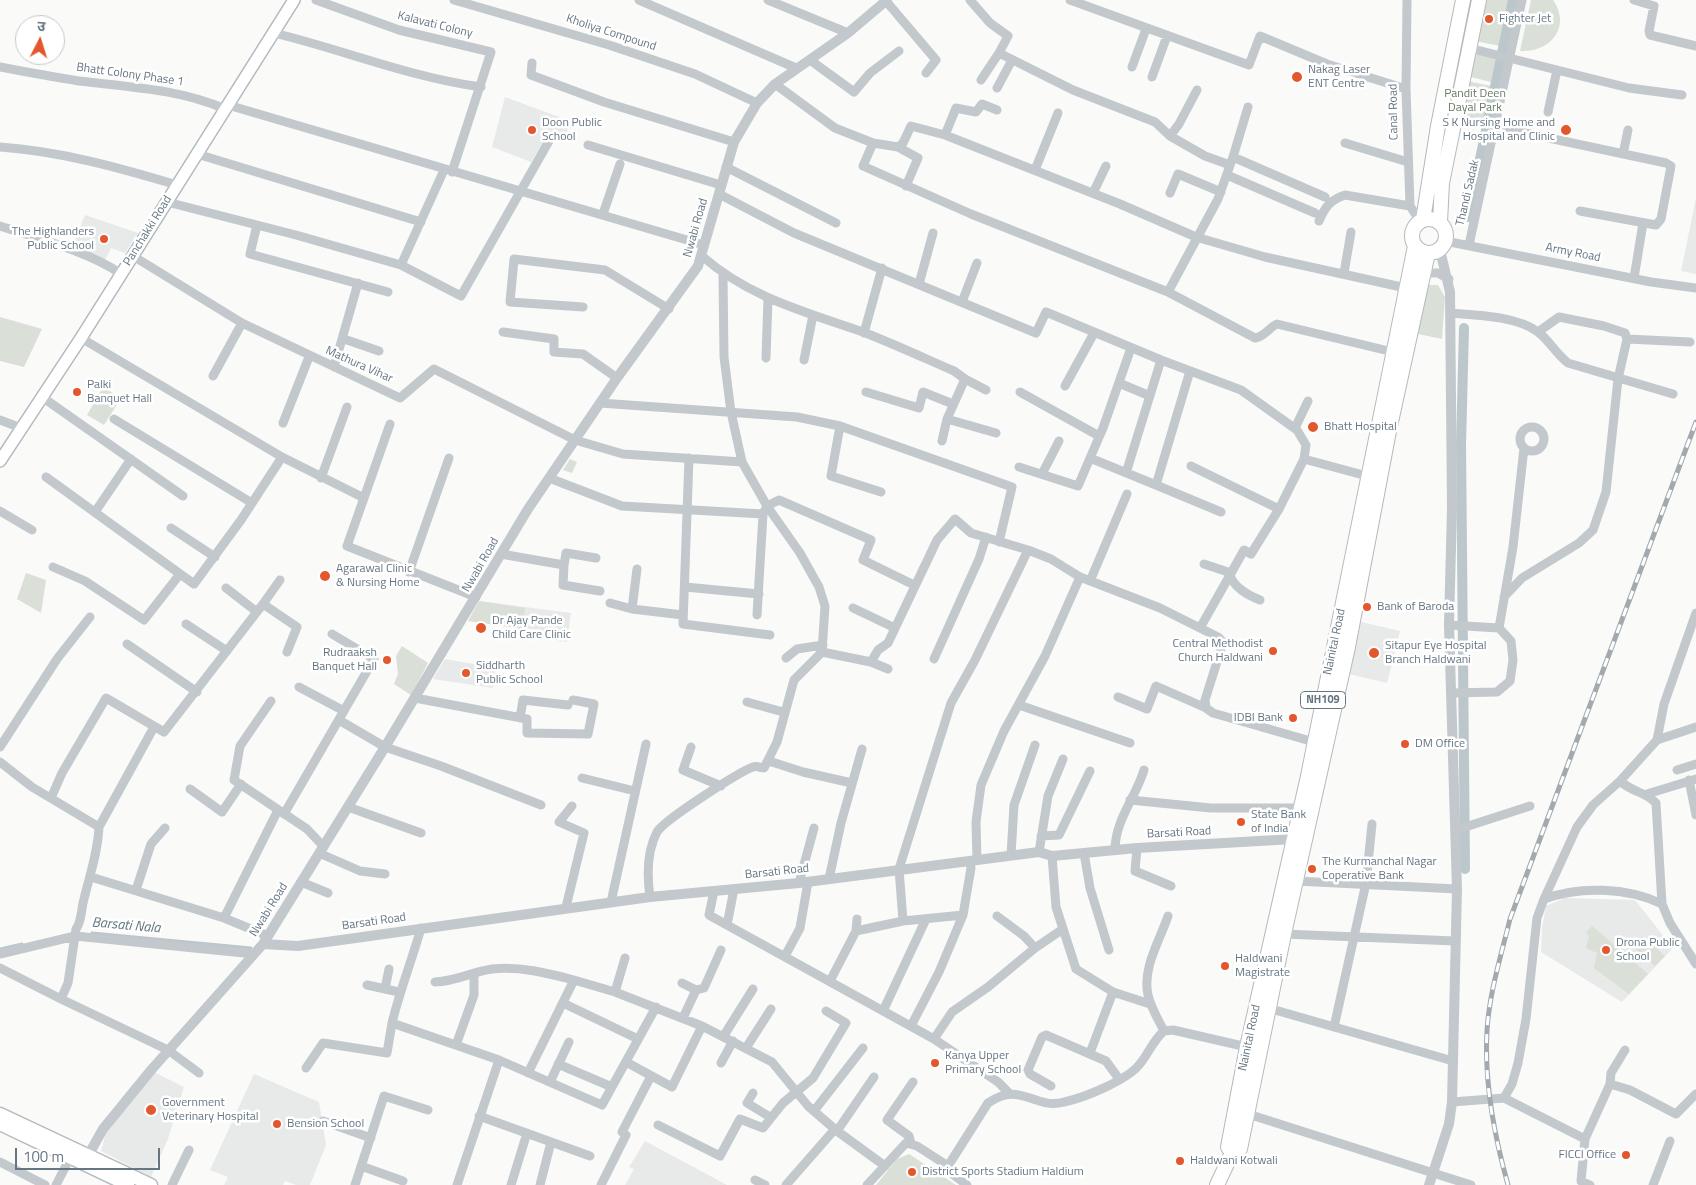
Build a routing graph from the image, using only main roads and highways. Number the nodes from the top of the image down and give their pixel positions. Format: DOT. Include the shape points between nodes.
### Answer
graph roads {
  1 [pos="294,0"];
  2 [pos="1463,0"];
  3 [pos="1478,0"];
  4 [pos="1454,45"];
  5 [pos="1469,48"];
  6 [pos="1421,221"];
  7 [pos="1440,222"];
  8 [pos="1415,246"];
  9 [pos="1438,248"];
  10 [pos="0,461"];
  11 [pos="1369,499"];
  12 [pos="1278,933"];
  13 [pos="1254,1049"];
  14 [pos="0,1114"];
  15 [pos="0,1124"];
  16 [pos="1232,1153"];
  17 [pos="87,1159"];
  18 [pos="128,1185"];
  19 [pos="151,1185"];
  20 [pos="1217,1185"];
  1 -- 10 [label="main road, Panchakki Road"];
  2 -- 4 [label="highway"];
  3 -- 5 [label="highway"];
  4 -- 5 [label="highway"];
  4 -- 6 [label="highway"];
  5 -- 7 [label="highway" via="1442,183"];
  6 -- 7 [label="highway"];
  6 -- 8 [label="highway" via="1412,233"];
  7 -- 9 [label="highway" via="1445,231"];
  8 -- 9 [label="highway" via="1420,251"];
  8 -- 11 [label="highway, Nainital Road / NH109" via="1366,476"];
  9 -- 11 [label="highway, Nainital Road / NH109" via="1422,273"];
  11 -- 12 [label="highway, Nainital Road / NH109" via="1314,742"];
  11 -- 12 [label="highway, Nainital Road / NH109" via="1348,647 1296,881"];
  12 -- 13 [label="highway, Nainital Road / NH109"];
  12 -- 13 [label="highway, Nainital Road / NH109" via="1268,1008"];
  13 -- 16 [label="highway, Nainital Road / NH109" via="1228,1147"];
  13 -- 16 [label="highway, Nainital Road / NH109" via="1248,1114 1240,1150"];
  14 -- 17 [label="main road"];
  15 -- 17 [label="main road" via="71,1156"];
  16 -- 20 [label="highway, Nainital Road / NH109"];
  17 -- 18 [label="main road"];
  17 -- 19 [label="main road"];
}
